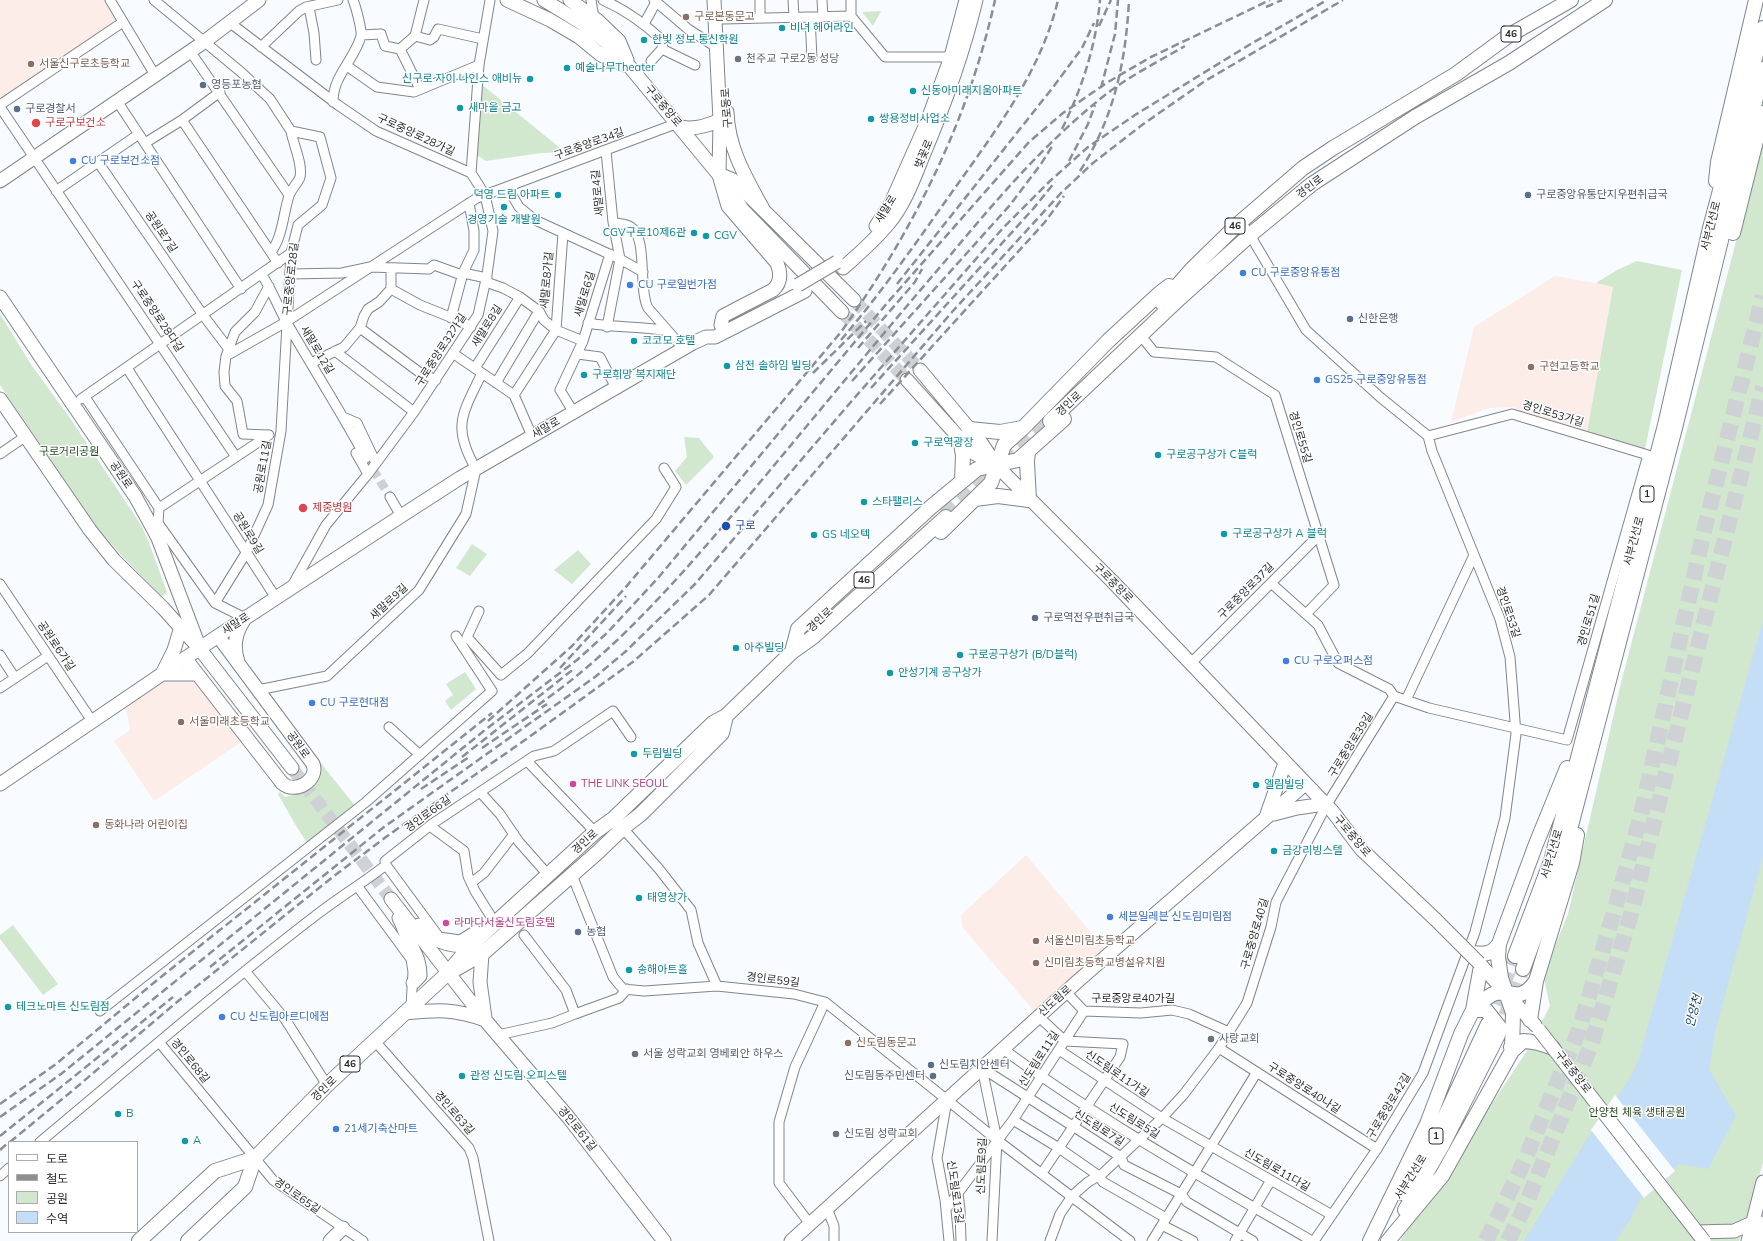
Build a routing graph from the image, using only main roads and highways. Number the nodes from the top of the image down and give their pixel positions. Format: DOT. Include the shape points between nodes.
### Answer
graph roads {
  1 [pos="258,0"];
  2 [pos="507,0"];
  3 [pos="544,0"];
  4 [pos="570,0"];
  5 [pos="714,0"];
  6 [pos="722,0"];
  7 [pos="966,0"];
  8 [pos="976,0"];
  9 [pos="1570,0"];
  10 [pos="1605,0"];
  11 [pos="1756,0"];
  12 [pos="1763,28"];
  13 [pos="630,67"];
  14 [pos="1763,69"];
  15 [pos="1763,113"];
  16 [pos="679,125"];
  17 [pos="722,126"];
  18 [pos="719,175"];
  19 [pos="0,181"];
  20 [pos="763,209"];
  21 [pos="1710,228"];
  22 [pos="840,265"];
  23 [pos="1191,270"];
  24 [pos="825,280"];
  25 [pos="802,288"];
  26 [pos="1710,290"];
  27 [pos="0,297"];
  28 [pos="1180,298"];
  29 [pos="854,300"];
  30 [pos="842,312"];
  31 [pos="721,325"];
  32 [pos="706,338"];
  33 [pos="920,370"];
  34 [pos="908,380"];
  35 [pos="0,399"];
  36 [pos="1023,428"];
  37 [pos="964,434"];
  38 [pos="1028,451"];
  39 [pos="996,466"];
  40 [pos="962,482"];
  41 [pos="975,499"];
  42 [pos="1029,500"];
  43 [pos="943,514"];
  44 [pos="245,618"];
  45 [pos="181,627"];
  46 [pos="218,636"];
  47 [pos="199,648"];
  48 [pos="792,652"];
  49 [pos="185,658"];
  50 [pos="239,665"];
  51 [pos="162,674"];
  52 [pos="197,674"];
  53 [pos="1592,721"];
  54 [pos="1285,763"];
  55 [pos="292,768"];
  56 [pos="0,784"];
  57 [pos="1305,784"];
  58 [pos="1326,805"];
  59 [pos="1265,818"];
  60 [pos="618,823"];
  61 [pos="391,899"];
  62 [pos="1499,944"];
  63 [pos="470,946"];
  64 [pos="482,954"];
  65 [pos="1515,956"];
  66 [pos="1477,961"];
  67 [pos="1523,969"];
  68 [pos="448,973"];
  69 [pos="1536,982"];
  70 [pos="413,983"];
  71 [pos="1507,994"];
  72 [pos="408,1010"];
  73 [pos="1472,1010"];
  74 [pos="485,1020"];
  75 [pos="1488,1024"];
  76 [pos="1535,1025"];
  77 [pos="1498,1035"];
  78 [pos="1553,1048"];
  79 [pos="1512,1051"];
  80 [pos="255,1158"];
  81 [pos="1763,1182"];
  82 [pos="343,1228"];
  83 [pos="1752,1233"];
  84 [pos="1701,1236"];
  85 [pos="139,1241"];
  86 [pos="188,1241"];
  87 [pos="330,1241"];
  88 [pos="664,1241"];
  89 [pos="791,1241"];
  90 [pos="1370,1241"];
  91 [pos="1387,1241"];
  1 -- 19 [label="main road" via="204,42"];
  2 -- 13 [label="main road" via="550,20 601,54"];
  3 -- 13 [label="main road, 구로중앙로" via="605,41"];
  4 -- 13 [label="main road" via="619,41"];
  5 -- 17 [label="main road, 구로동로"];
  6 -- 17 [label="main road, 구로동로"];
  7 -- 22 [label="main road, 새말로" via="951,57 927,122 891,203 868,236"];
  8 -- 22 [label="main road, 벚꽃로" via="950,90 903,201 889,223 867,246"];
  9 -- 23 [label="main road, 경인로 / 46" via="1508,36 1456,74 1303,168 1240,222"];
  10 -- 28 [label="main road, 경인로 / 46" via="1509,63 1415,117 1312,184"];
  11 -- 21 [label="main road" via="1718,162"];
  12 -- 21 [label="main road, 서부간선로 / 1"];
  13 -- 16 [label="main road, 구로중앙로"];
  14 -- 26 [label="main road, 서부간선로 / 1"];
  15 -- 26 [label="main road" via="1726,259"];
  16 -- 17 [label="main road"];
  16 -- 18 [label="main road, 구로중앙로"];
  17 -- 18 [label="main road, 구로동로"];
  17 -- 20 [label="main road, 구로동로"];
  18 -- 20 [label="main road, 구로중앙로" via="733,180"];
  18 -- 30 [label="main road, 구로중앙로" via="742,209"];
  18 -- 31 [label="main road" via="728,206 777,263 780,274 778,284 773,290 723,316"];
  20 -- 29 [label="main road, 구로중앙로"];
  21 -- 53 [label="main road, 서부간선로 / 1" via="1665,425"];
  22 -- 24 [label="main road, 벚꽃로"];
  22 -- 25 [label="main road, 새말로, bridge"];
  23 -- 28 [label="main road, 경인로 / 46" via="1170,297 1047,418"];
  23 -- 36 [label="main road" via="1145,306"];
  24 -- 25 [label="main road, 새말로"];
  25 -- 31 [label="main road, 새말로"];
  25 -- 32 [label="main road, 새말로" via="715,337"];
  26 -- 53 [label="main road, 서부간선로 / 1"];
  27 -- 47 [label="main road, 공원로" via="147,516 180,593"];
  28 -- 38 [label="main road" via="1167,322"];
  31 -- 32 [label="main road, 새말로" via="710,331"];
  32 -- 44 [label="main road, 새말로" via="683,348 476,469"];
  33 -- 37 [label="main road, 구로중앙로"];
  34 -- 37 [label="main road, 구로중앙로"];
  35 -- 45 [label="main road, 공원로" via="90,530 114,560"];
  36 -- 37 [label="main road"];
  36 -- 39 [label="main road" via="1004,445"];
  37 -- 39 [label="main road, 구로중앙로" via="982,444"];
  37 -- 40 [label="main road"];
  38 -- 39 [label="main road" via="1018,460"];
  38 -- 42 [label="main road"];
  39 -- 40 [label="main road" via="976,469"];
  39 -- 41 [label="main road" via="991,483"];
  39 -- 42 [label="main road, 구로중앙로"];
  40 -- 48 [label="main road" via="931,507 798,629"];
  41 -- 42 [label="main road" via="998,496"];
  41 -- 48 [label="main road" via="868,600 817,640"];
  42 -- 54 [label="main road, 구로중앙로" via="1112,581"];
  43 -- 48 [label="main road, 경인로 / 46" via="808,630"];
  44 -- 46 [label="main road, 새말로"];
  44 -- 50 [label="main road" via="237,630 235,642"];
  45 -- 47 [label="main road, 공원로"];
  45 -- 51 [label="main road" via="174,650"];
  46 -- 47 [label="main road, 새말로"];
  46 -- 50 [label="main road, 공원로"];
  47 -- 49 [label="main road, 새말로"];
  47 -- 55 [label="main road, 공원로"];
  48 -- 60 [label="main road, 경인로 / 46" via="726,716 722,734 641,814"];
  49 -- 51 [label="main road, 새말로"];
  49 -- 52 [label="main road, 공원로"];
  50 -- 52 [label="main road, 공원로" via="313,764 313,775 301,787 290,788 282,783"];
  51 -- 52 [label="main road"];
  51 -- 56 [label="main road, 새말로"];
  53 -- 62 [label="main road" via="1536,844"];
  53 -- 65 [label="main road, 서부간선로 / 1" via="1551,861"];
  53 -- 67 [label="main road, 서부간선로 / 1" via="1561,864"];
  53 -- 69 [label="main road" via="1572,863"];
  54 -- 57 [label="main road, 구로중앙로"];
  54 -- 59 [label="main road"];
  57 -- 58 [label="main road, 구로중앙로"];
  57 -- 59 [label="main road, 신도림로"];
  58 -- 59 [label="main road" via="1286,810"];
  58 -- 66 [label="main road, 구로중앙로, bridge" via="1361,849"];
  59 -- 89 [label="main road, 신도림로" via="1039,1016"];
  60 -- 63 [label="main road, 경인로 / 46" via="596,832"];
  60 -- 64 [label="main road, 경인로 / 46" via="572,875"];
  61 -- 63 [label="main road" via="439,942 453,946"];
  61 -- 68 [label="main road, 경인로61길"];
  61 -- 70 [label="main road" via="409,942 417,954 420,976"];
  62 -- 66 [label="main road" via="1494,952"];
  62 -- 69 [label="main road" via="1502,952 1529,981"];
  62 -- 71 [label="main road" via="1499,969"];
  63 -- 68 [label="main road, 경인로 / 46"];
  64 -- 68 [label="main road, 경인로 / 46"];
  64 -- 74 [label="main road" via="480,982"];
  66 -- 71 [label="main road, 구로중앙로"];
  66 -- 73 [label="main road"];
  68 -- 72 [label="main road, 경인로 / 46"];
  68 -- 74 [label="main road, 경인로61길"];
  69 -- 71 [label="main road" via="1521,994"];
  69 -- 76 [label="main road"];
  71 -- 73 [label="main road" via="1493,994"];
  71 -- 76 [label="main road, 구로중앙로"];
  71 -- 79 [label="main road" via="1513,1013"];
  72 -- 74 [label="main road" via="452,1010"];
  72 -- 80 [label="main road, 경인로 / 46" via="327,1085"];
  73 -- 79 [label="main road" via="1486,1010 1508,1038"];
  73 -- 90 [label="main road" via="1427,1124"];
  74 -- 88 [label="main road, 경인로61길" via="569,1118"];
  75 -- 90 [label="main road, 서부간선로 / 1" via="1433,1142"];
  76 -- 78 [label="main road, 구로중앙로, bridge"];
  77 -- 91 [label="main road, 서부간선로 / 1" via="1442,1146"];
  78 -- 79 [label="main road" via="1522,1041"];
  78 -- 84 [label="main road, 구로중앙로, bridge"];
  79 -- 91 [label="main road" via="1442,1176"];
  80 -- 85 [label="main road, 경인로 / 46" via="215,1171"];
  80 -- 86 [label="main road, 경인로 / 46" via="245,1186"];
  81 -- 83 [label="main road"];
  82 -- 87 [label="main road"];
  83 -- 84 [label="main road" via="1734,1231"];
}
